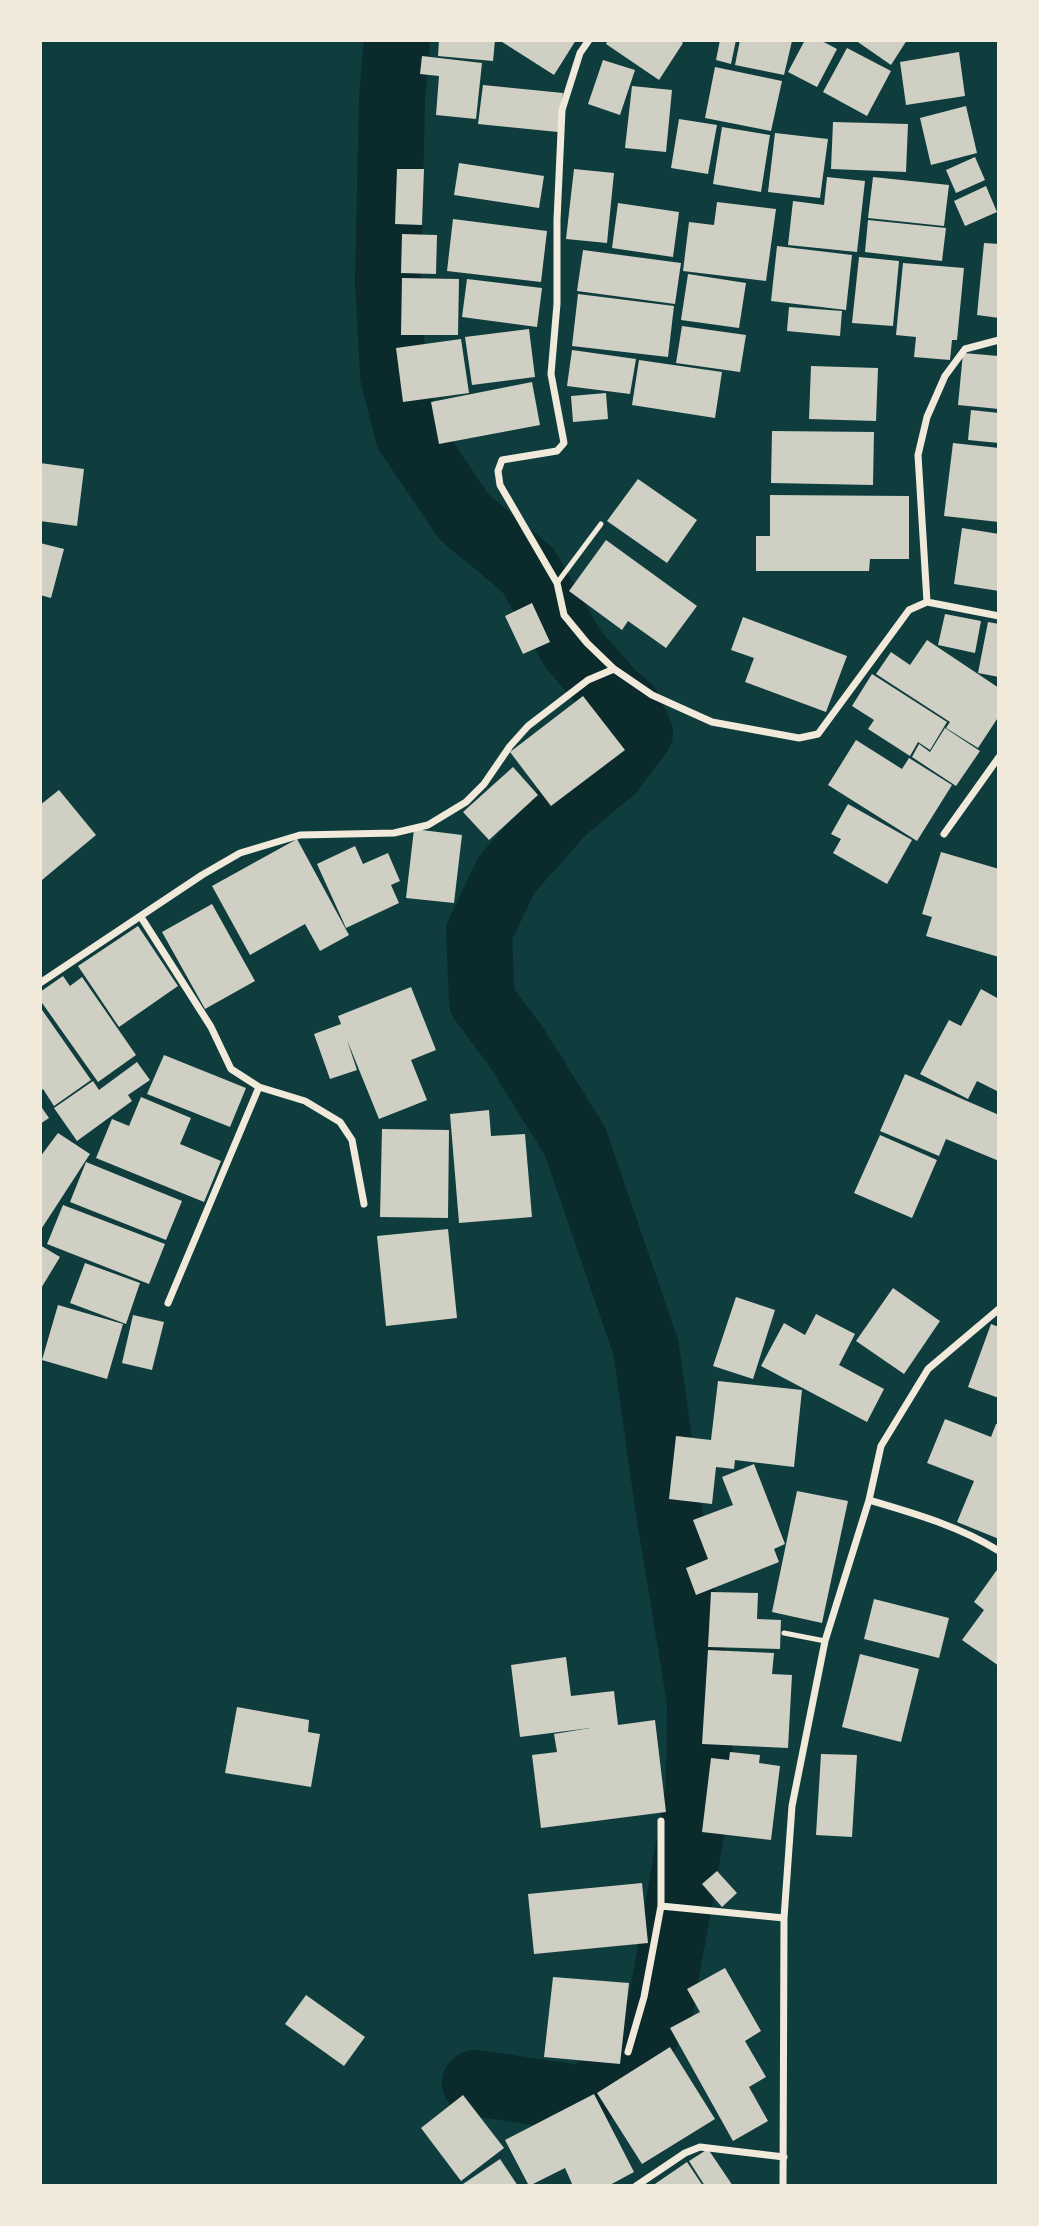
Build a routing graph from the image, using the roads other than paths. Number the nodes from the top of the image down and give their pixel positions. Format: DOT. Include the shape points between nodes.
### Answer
graph roads {
  1 [pos="589,40"];
  2 [pos="999,340"];
  3 [pos="601,524"];
  4 [pos="556,583"];
  5 [pos="927,601"];
  6 [pos="999,616"];
  7 [pos="614,669"];
  8 [pos="999,757"];
  9 [pos="944,834"];
  10 [pos="141,917"];
  11 [pos="40,983"];
  12 [pos="260,1087"];
  13 [pos="364,1204"];
  14 [pos="167,1303"];
  15 [pos="999,1309"];
  16 [pos="869,1500"];
  17 [pos="999,1551"];
  18 [pos="784,1633"];
  19 [pos="825,1641"];
  20 [pos="661,1821"];
  21 [pos="665,1906"];
  22 [pos="784,1918"];
  23 [pos="628,2052"];
  24 [pos="784,2157"];
  25 [pos="636,2186"];
  26 [pos="783,2186"];
  1 -- 4 [label="street" via="579,53 562,110 551,374 564,443 557,451 502,460 498,471 500,485"];
  2 -- 5 [label="street" via="965,349 927,417 918,455"];
  3 -- 4 [label="lane"];
  4 -- 7 [label="street" via="564,615"];
  5 -- 6 [label="street"];
  5 -- 7 [label="street" via="901,618 818,734 799,738 712,722 652,695"];
  7 -- 10 [label="street" via="588,680 528,726 466,802 428,825 394,833 300,835 240,853"];
  8 -- 9 [label="street"];
  10 -- 11 [label="street"];
  10 -- 12 [label="street" via="211,1027 231,1069"];
  12 -- 13 [label="street" via="305,1101 340,1122 352,1140"];
  12 -- 14 [label="street"];
  15 -- 16 [label="street" via="928,1370 881,1446"];
  16 -- 17 [label="street" via="929,1518"];
  16 -- 19 [label="street"];
  18 -- 19 [label="lane"];
  19 -- 22 [label="street" via="792,1806"];
  20 -- 21 [label="street"];
  21 -- 22 [label="street"];
  21 -- 23 [label="street"];
  22 -- 24 [label="street"];
  24 -- 25 [label="street" via="701,2147"];
  24 -- 26 [label="street"];
}
